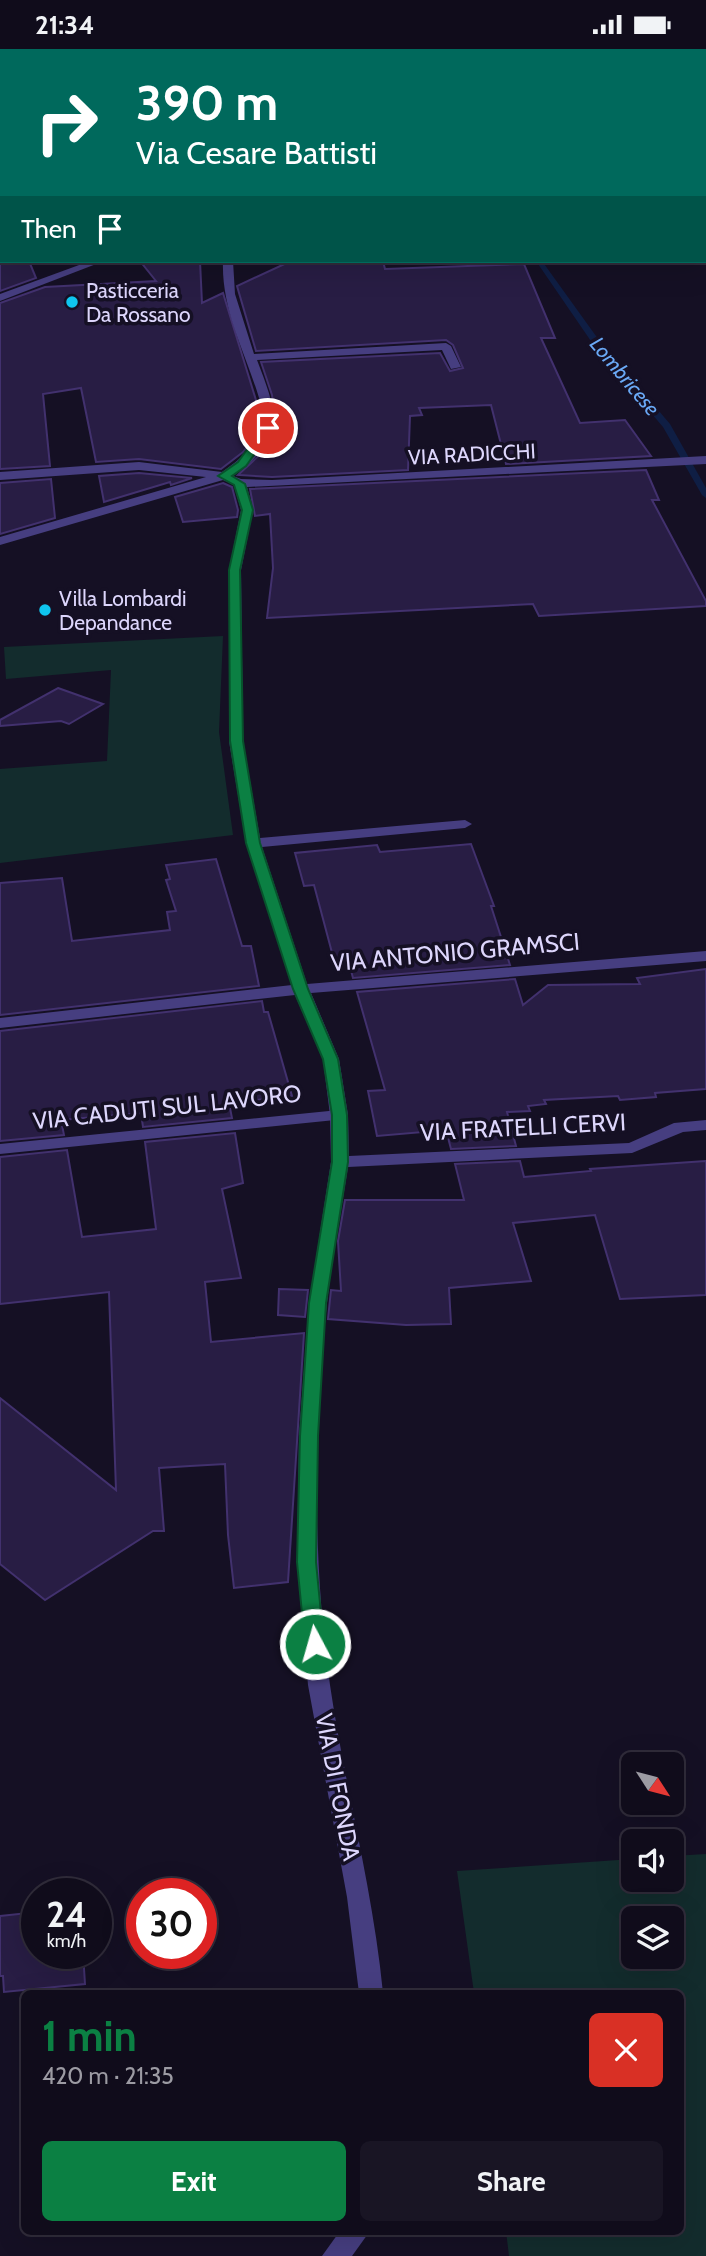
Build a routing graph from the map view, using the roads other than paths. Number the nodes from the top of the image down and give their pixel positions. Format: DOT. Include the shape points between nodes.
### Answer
graph roads {
  1 [pos="93,263"];
  2 [pos="228,263"];
  3 [pos="1,296"];
  4 [pos="251,357"];
  5 [pos="455,367"];
  6 [pos="703,461"];
  7 [pos="224,476"];
  8 [pos="0,477"];
  9 [pos="239,484"];
  10 [pos="0,541"];
  11 [pos="465,824"];
  12 [pos="253,843"];
  13 [pos="706,956"];
  14 [pos="300,989"];
  15 [pos="0,1023"];
  16 [pos="339,1115"];
  17 [pos="706,1125"];
  18 [pos="0,1149"];
  19 [pos="340,1162"];
  20 [pos="371,1990"];
  21 [pos="353,2235"];
  22 [pos="335,2256"];
  1 -- 3 [label="street"];
  2 -- 4 [label="street" via="233,308"];
  4 -- 5 [label="street" via="446,346"];
  4 -- 7 [label="street" via="269,415 268,428 242,464"];
  6 -- 9 [label="street, VIA RADICCHI"];
  7 -- 8 [label="street" via="139,466"];
  7 -- 9 [label="street"];
  7 -- 10 [label="street"];
  9 -- 12 [label="street, VIA DI FONDA" via="247,510 234,570 236,741"];
  11 -- 12 [label="street"];
  12 -- 14 [label="street, VIA DI FONDA"];
  13 -- 14 [label="street, VIA ANTONIO GRAMSCI"];
  14 -- 15 [label="street, VIA ANTONIO GRAMSCI"];
  14 -- 16 [label="street, VIA DI FONDA" via="331,1059"];
  16 -- 18 [label="street, VIA CADUTI SUL LAVORO"];
  16 -- 19 [label="street, VIA DI FONDA"];
  17 -- 19 [label="street, VIA FRATELLI CERVI" via="680,1127 632,1148"];
  19 -- 20 [label="street, VIA DI FONDA" via="318,1303 307,1562 319,1685 359,1897"];
  21 -- 22 [label="street"];
}
